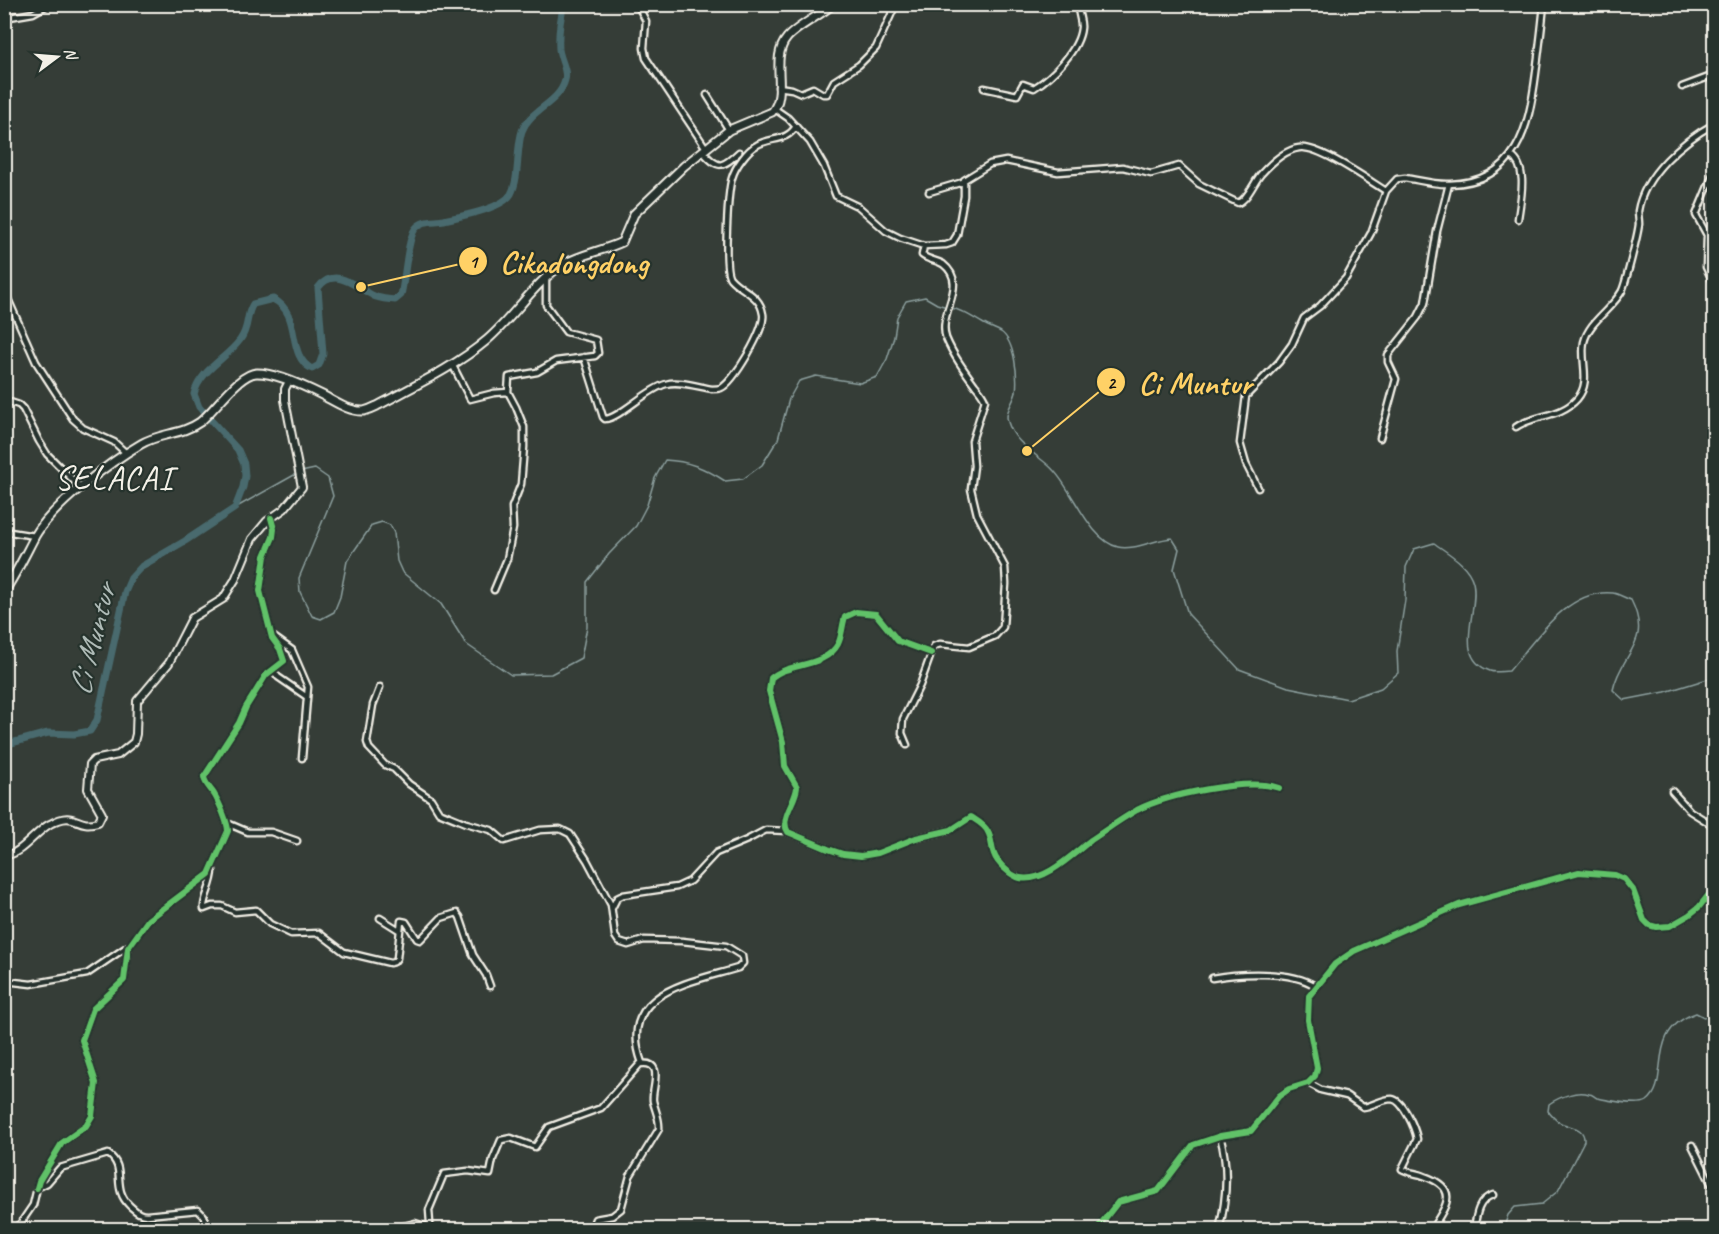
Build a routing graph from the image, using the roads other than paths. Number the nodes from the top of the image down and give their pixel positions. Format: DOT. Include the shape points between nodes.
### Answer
graph roads {
  1 [pos="49,4"];
  2 [pos="637,4"];
  3 [pos="833,4"];
  4 [pos="896,4"];
  5 [pos="1077,4"];
  6 [pos="1544,4"];
  7 [pos="4,18"];
  8 [pos="1714,75"];
  9 [pos="778,87"];
  10 [pos="1682,87"];
  11 [pos="984,88"];
  12 [pos="707,95"];
  13 [pos="775,109"];
  14 [pos="1714,124"];
  15 [pos="796,126"];
  16 [pos="729,130"];
  17 [pos="704,150"];
  18 [pos="739,152"];
  19 [pos="1511,156"];
  20 [pos="1714,172"];
  21 [pos="963,182"];
  22 [pos="1449,184"];
  23 [pos="1386,191"];
  24 [pos="929,192"];
  25 [pos="1518,219"];
  26 [pos="924,246"];
  27 [pos="546,279"];
  28 [pos="1714,284"];
  29 [pos="4,290"];
  30 [pos="584,357"];
  31 [pos="452,364"];
  32 [pos="289,381"];
  33 [pos="508,393"];
  34 [pos="4,399"];
  35 [pos="1516,427"];
  36 [pos="1380,438"];
  37 [pos="126,453"];
  38 [pos="81,488"];
  39 [pos="1258,488"];
  40 [pos="271,519"];
  41 [pos="4,531"];
  42 [pos="35,536"];
  43 [pos="494,590"];
  44 [pos="4,592"];
  45 [pos="271,635"];
  46 [pos="931,653"];
  47 [pos="273,670"];
  48 [pos="380,687"];
  49 [pos="307,697"];
  50 [pos="907,745"];
  51 [pos="302,758"];
  52 [pos="1279,788"];
  53 [pos="1672,791"];
  54 [pos="227,823"];
  55 [pos="1714,826"];
  56 [pos="788,832"];
  57 [pos="297,841"];
  58 [pos="4,855"];
  59 [pos="213,867"];
  60 [pos="1714,888"];
  61 [pos="612,908"];
  62 [pos="380,918"];
  63 [pos="399,930"];
  64 [pos="130,944"];
  65 [pos="1212,978"];
  66 [pos="14,982"];
  67 [pos="490,986"];
  68 [pos="1315,986"];
  69 [pos="642,1063"];
  70 [pos="1308,1083"];
  71 [pos="1220,1136"];
  72 [pos="1692,1145"];
  73 [pos="38,1188"];
  74 [pos="1714,1189"];
  75 [pos="1493,1195"];
  76 [pos="16,1230"];
  77 [pos="207,1230"];
  78 [pos="350,1230"];
  79 [pos="591,1230"];
  80 [pos="1096,1230"];
  81 [pos="1219,1230"];
  82 [pos="1431,1230"];
  83 [pos="1474,1230"];
  1 -- 7 [label="street" via="31,14"];
  2 -- 17 [label="street" via="646,21 646,58"];
  3 -- 9 [label="highway" via="786,39 780,51"];
  4 -- 9 [label="street" via="876,48 834,81 827,94 813,88 801,93"];
  5 -- 11 [label="street" via="1081,26 1078,39 1051,76 1034,88 1024,84 1017,95"];
  6 -- 19 [label="street" via="1530,112"];
  8 -- 10 [label="street"];
  9 -- 13 [label="highway"];
  12 -- 16 [label="street"];
  13 -- 15 [label="street"];
  13 -- 16 [label="highway"];
  14 -- 35 [label="street" via="1673,153 1643,195 1622,291 1585,340 1585,383 1579,396 1555,414"];
  15 -- 26 [label="street" via="818,155 839,199 859,207 892,234"];
  15 -- 30 [label="street" via="792,134 754,147 730,181 726,271 757,300 764,320 741,365 725,385 712,389 666,383 605,419"];
  16 -- 17 [label="highway"];
  17 -- 18 [label="street" via="719,166"];
  17 -- 27 [label="highway" via="634,214 622,242 570,261"];
  19 -- 22 [label="street" via="1489,175"];
  19 -- 25 [label="street" via="1521,176"];
  20 -- 28 [label="street" via="1696,215 1707,235 1706,267"];
  21 -- 23 [label="street" via="975,171 1001,161 1058,171 1122,167 1151,174 1179,166 1205,187 1241,202 1270,165 1292,150 1304,148 1330,158"];
  21 -- 24 [label="street"];
  21 -- 26 [label="street" via="965,193 956,238 948,245"];
  22 -- 23 [label="street" via="1401,177"];
  22 -- 36 [label="street" via="1425,303 1388,355 1396,379"];
  23 -- 39 [label="street" via="1371,234 1346,278 1304,318 1279,362 1244,399 1240,443"];
  26 -- 46 [label="street" via="922,255 942,264 954,280 955,289 944,322 945,336 954,356 986,400 972,441 972,495 979,520 1005,567 1006,584 1000,633 969,647 938,644"];
  27 -- 30 [label="street" via="546,305 566,332 597,341 598,354"];
  27 -- 31 [label="highway" via="487,341"];
  29 -- 37 [label="street" via="36,362 73,419"];
  30 -- 33 [label="street" via="556,361 537,372 510,376"];
  31 -- 32 [label="highway" via="363,411"];
  31 -- 33 [label="street" via="470,399"];
  32 -- 37 [label="highway" via="250,374 187,430 154,437"];
  32 -- 40 [label="main road" via="285,400 302,487"];
  33 -- 43 [label="street" via="524,427 524,445 520,486 512,507 511,540"];
  34 -- 38 [label="street" via="20,405 47,454"];
  37 -- 38 [label="highway"];
  38 -- 42 [label="highway"];
  40 -- 45 [label="street" via="273,537 265,556 260,591"];
  40 -- 58 [label="main road" via="252,539 223,599 192,618 169,663 137,701 134,742 118,755 90,764 88,789 102,814 98,822 61,818 41,829 16,853"];
  41 -- 42 [label="street"];
  42 -- 44 [label="highway"];
  45 -- 47 [label="street" via="283,659"];
  45 -- 49 [label="street" via="292,650 308,687"];
  46 -- 50 [label="street" via="903,718 902,733"];
  46 -- 56 [label="street" via="898,641 876,614 852,613 845,617 833,651 771,678 769,691 786,766 797,787 785,823"];
  47 -- 49 [label="street"];
  47 -- 54 [label="street" via="266,675 240,723 204,775 204,782"];
  48 -- 61 [label="street" via="367,744 385,765 432,799 440,812 491,830 504,841 540,830 556,829 570,834"];
  49 -- 51 [label="street"];
  52 -- 56 [label="street" via="1239,784 1148,805 1112,826 1059,866 1023,878 999,862 988,832 971,817 951,830 861,856 843,854"];
  53 -- 55 [label="street" via="1690,811"];
  54 -- 57 [label="street" via="248,832 272,832"];
  54 -- 59 [label="street" via="228,831"];
  56 -- 61 [label="street" via="766,830 716,853 688,883 620,896"];
  59 -- 63 [label="street" via="213,882 204,909 222,906 235,912 256,910 270,924 289,934 320,933 346,953 390,963 397,958"];
  59 -- 64 [label="street" via="204,879 152,916"];
  60 -- 68 [label="street" via="1689,915 1670,926 1656,927 1644,920 1633,890 1624,879 1574,873 1450,908 1347,955"];
  61 -- 69 [label="street" via="616,939 626,945 645,940 682,941 731,948 744,959 738,969 672,988 650,1002 636,1035"];
  62 -- 63 [label="street"];
  63 -- 67 [label="street" via="404,921 420,940 441,918 457,913 472,955"];
  64 -- 66 [label="street" via="87,974 31,984"];
  64 -- 73 [label="street" via="124,980 94,1007 82,1037 96,1083 92,1116 86,1126 62,1143"];
  65 -- 68 [label="street" via="1253,974 1302,980"];
  68 -- 70 [label="street" via="1307,1005 1317,1072"];
  69 -- 78 [label="street" via="601,1108 549,1127 535,1147 511,1138 501,1140 490,1174 444,1174 429,1210 428,1227 414,1223"];
  69 -- 79 [label="street" via="656,1074 652,1098 659,1129 630,1176 621,1209 612,1216 595,1219"];
  70 -- 71 [label="street" via="1279,1096 1251,1131"];
  70 -- 82 [label="street" via="1347,1096 1364,1107 1389,1099 1401,1104 1417,1138 1402,1169 1426,1177 1448,1193 1446,1206"];
  71 -- 80 [label="street" via="1189,1149 1158,1191 1118,1202"];
  71 -- 81 [label="street" via="1227,1177"];
  72 -- 74 [label="street"];
  73 -- 76 [label="street" via="33,1205"];
  73 -- 77 [label="street" via="60,1167 108,1154 118,1165 122,1197 138,1213 198,1210"];
  75 -- 83 [label="street" via="1481,1202"];
}
